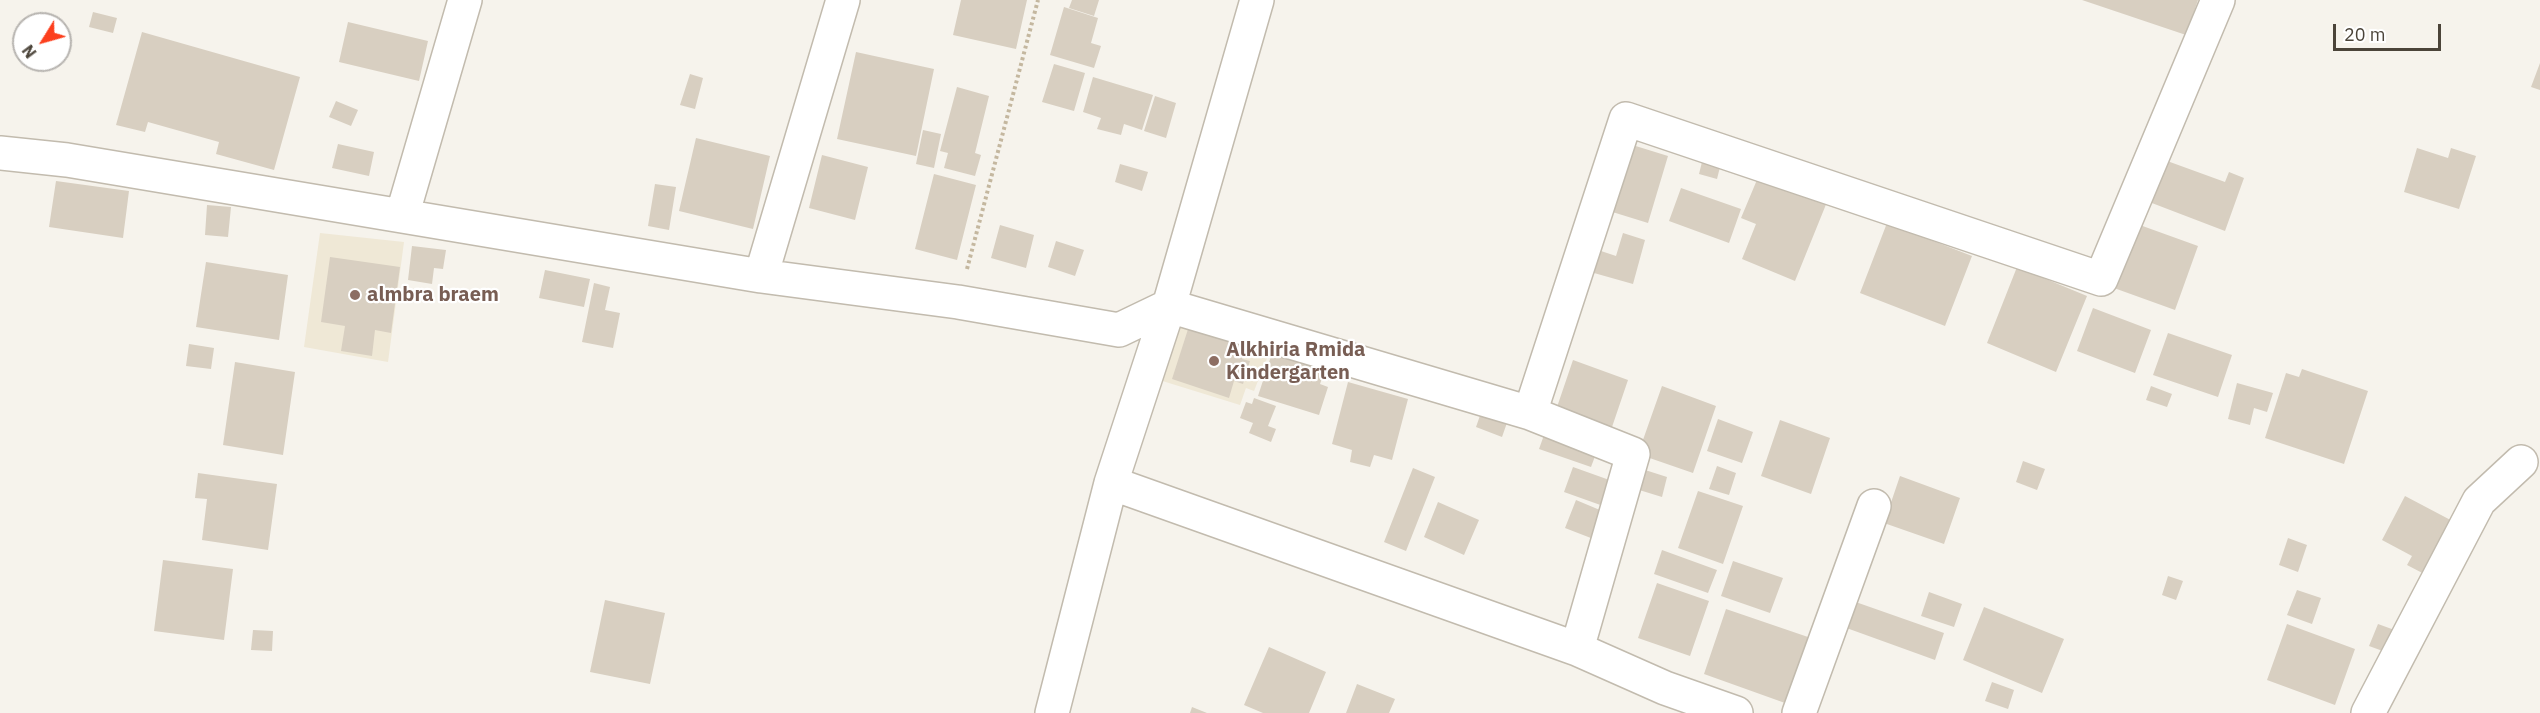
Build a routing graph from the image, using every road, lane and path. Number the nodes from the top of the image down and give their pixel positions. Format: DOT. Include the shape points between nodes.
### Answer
graph roads {
  1 [pos="465,0"];
  2 [pos="843,0"];
  3 [pos="1038,0"];
  4 [pos="1257,0"];
  5 [pos="2218,0"];
  6 [pos="0,153"];
  7 [pos="402,216"];
  8 [pos="761,276"];
  9 [pos="958,302"];
  10 [pos="1169,306"];
  11 [pos="1530,413"];
  12 [pos="2521,462"];
  13 [pos="1111,483"];
  14 [pos="1874,506"];
  15 [pos="1577,649"];
  16 [pos="1052,713"];
  17 [pos="1736,713"];
  18 [pos="1799,713"];
  19 [pos="2368,713"];
  1 -- 7 [label="street"];
  2 -- 8 [label="street"];
  3 -- 9 [label="path"];
  4 -- 10 [label="street"];
  5 -- 11 [label="street" via="2101,279 1626,119"];
  6 -- 7 [label="street" via="79,162"];
  7 -- 8 [label="street"];
  8 -- 9 [label="street"];
  9 -- 10 [label="street" via="1119,330"];
  10 -- 11 [label="street"];
  10 -- 13 [label="street"];
  11 -- 15 [label="street" via="1633,454"];
  12 -- 19 [label="street" via="2479,501"];
  13 -- 15 [label="street"];
  13 -- 16 [label="street"];
  14 -- 18 [label="street"];
  15 -- 17 [label="street" via="1665,688"];
}
